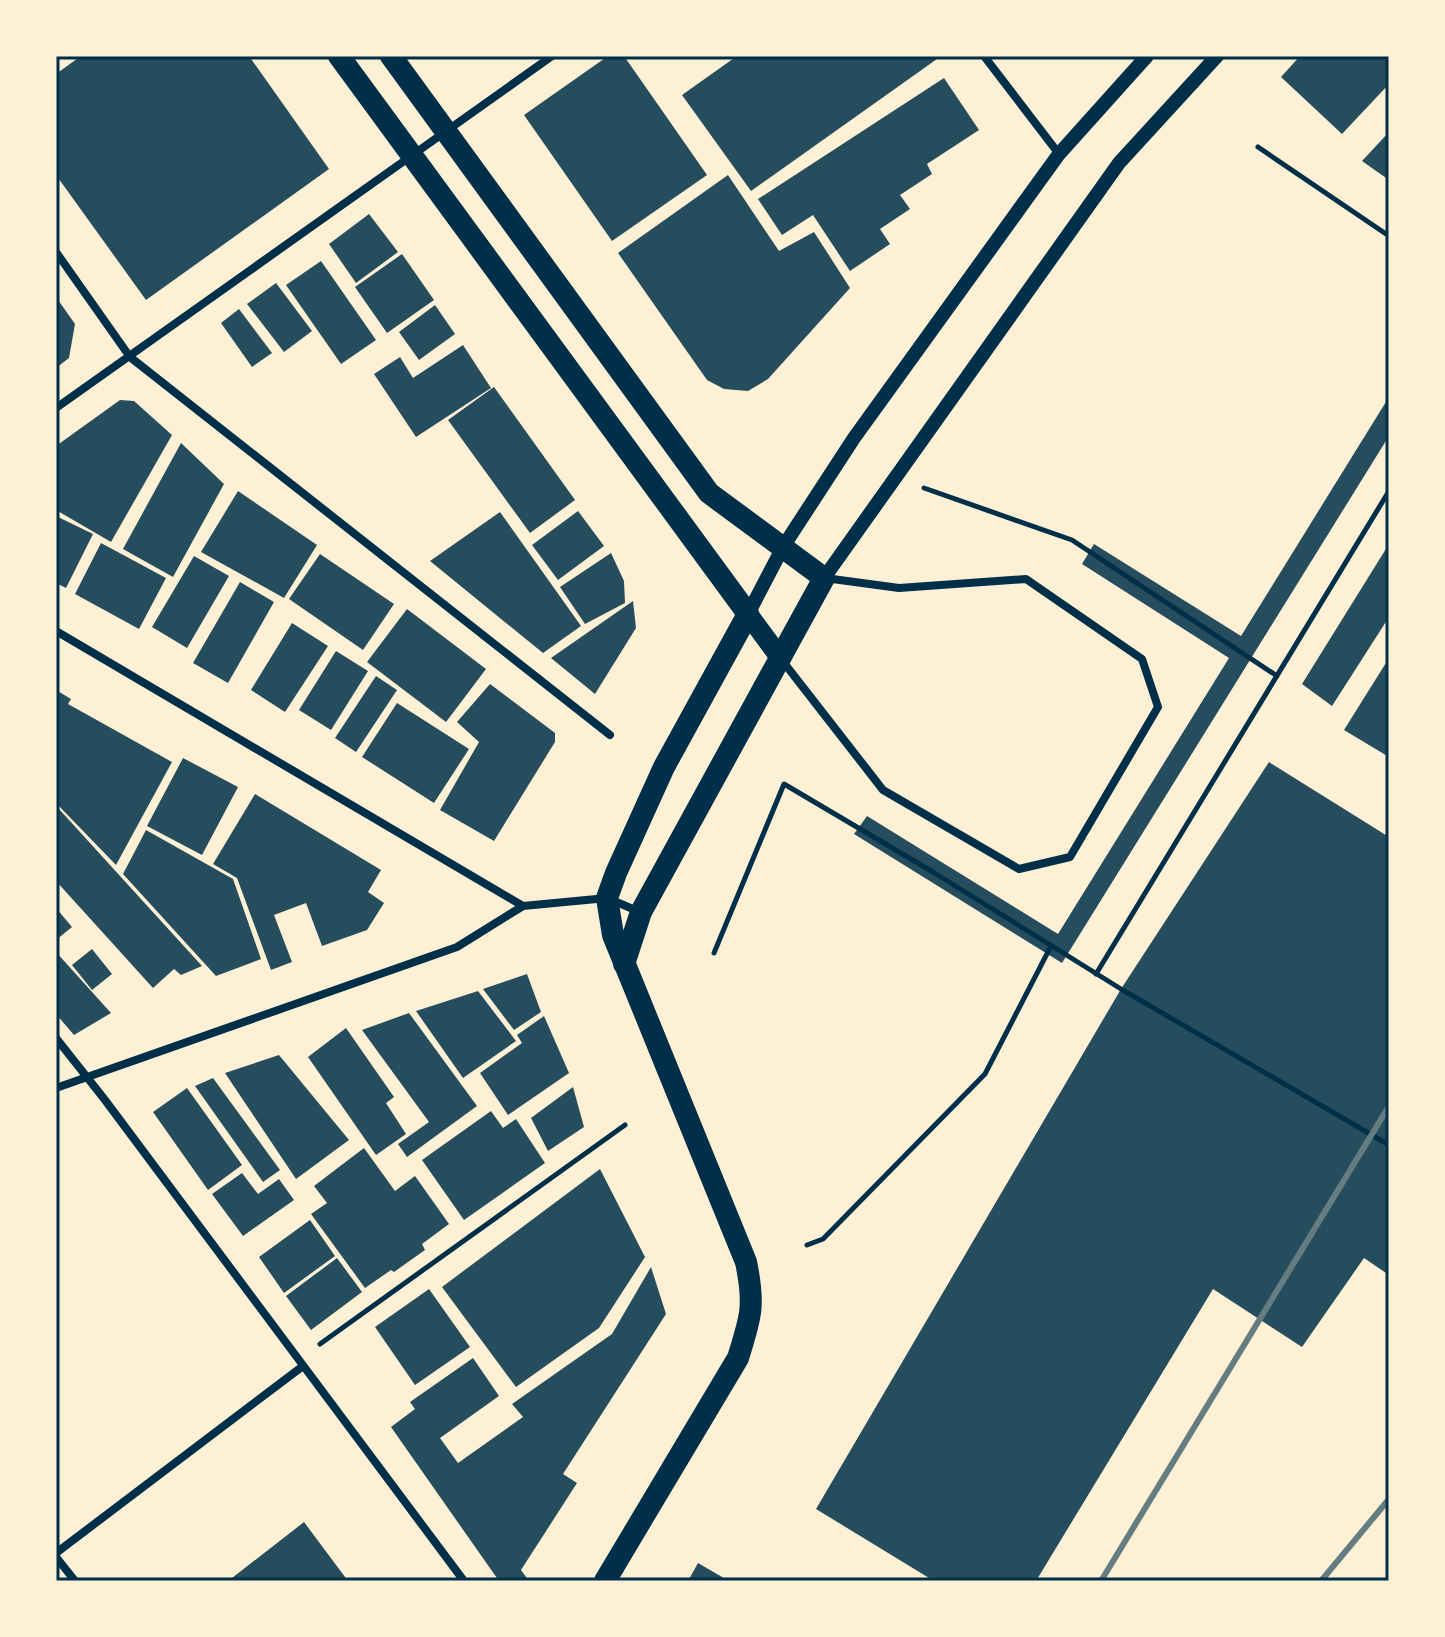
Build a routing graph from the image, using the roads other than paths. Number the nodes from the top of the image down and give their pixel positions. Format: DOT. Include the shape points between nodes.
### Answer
graph roads {
  1 [pos="339,56"];
  2 [pos="391,56"];
  3 [pos="552,56"];
  4 [pos="984,56"];
  5 [pos="1147,56"];
  6 [pos="1217,56"];
  7 [pos="447,133"];
  8 [pos="1059,154"];
  9 [pos="413,157"];
  10 [pos="56,252"];
  11 [pos="130,357"];
  12 [pos="56,408"];
  13 [pos="783,547"];
  14 [pos="824,578"];
  15 [pos="748,614"];
  16 [pos="56,631"];
  17 [pos="781,659"];
  18 [pos="610,735"];
  19 [pos="607,898"];
  20 [pos="523,906"];
  21 [pos="641,912"];
  22 [pos="624,964"];
  23 [pos="56,1038"];
  24 [pos="87,1077"];
  25 [pos="56,1088"];
  26 [pos="301,1362"];
  27 [pos="56,1555"];
  28 [pos="75,1581"];
  29 [pos="464,1581"];
  30 [pos="605,1581"];
  1 -- 9 [label="highway"];
  2 -- 7 [label="highway"];
  3 -- 7 [label="street"];
  4 -- 8 [label="street"];
  5 -- 8 [label="street"];
  6 -- 14 [label="street" via="1119,163"];
  7 -- 9 [label="street"];
  7 -- 13 [label="highway" via="709,493"];
  8 -- 13 [label="street" via="854,438"];
  9 -- 11 [label="street"];
  9 -- 15 [label="highway"];
  10 -- 11 [label="street"];
  11 -- 12 [label="street"];
  11 -- 18 [label="street"];
  13 -- 14 [label="highway"];
  13 -- 15 [label="street"];
  14 -- 17 [label="highway"];
  14 -- 17 [label="street" via="899,588 1026,579 1142,659 1158,707 1070,857 1019,869 883,790"];
  15 -- 17 [label="main road"];
  15 -- 19 [label="highway" via="664,767"];
  16 -- 20 [label="street"];
  17 -- 21 [label="highway"];
  19 -- 20 [label="street"];
  19 -- 21 [label="street"];
  19 -- 22 [label="highway"];
  20 -- 24 [label="street" via="457,947"];
  21 -- 22 [label="highway"];
  22 -- 30 [label="highway" via="746,1262 753,1293 738,1358"];
  23 -- 24 [label="street"];
  24 -- 25 [label="street"];
  24 -- 26 [label="street"];
  26 -- 27 [label="street"];
  26 -- 29 [label="street"];
  27 -- 28 [label="street"];
}
